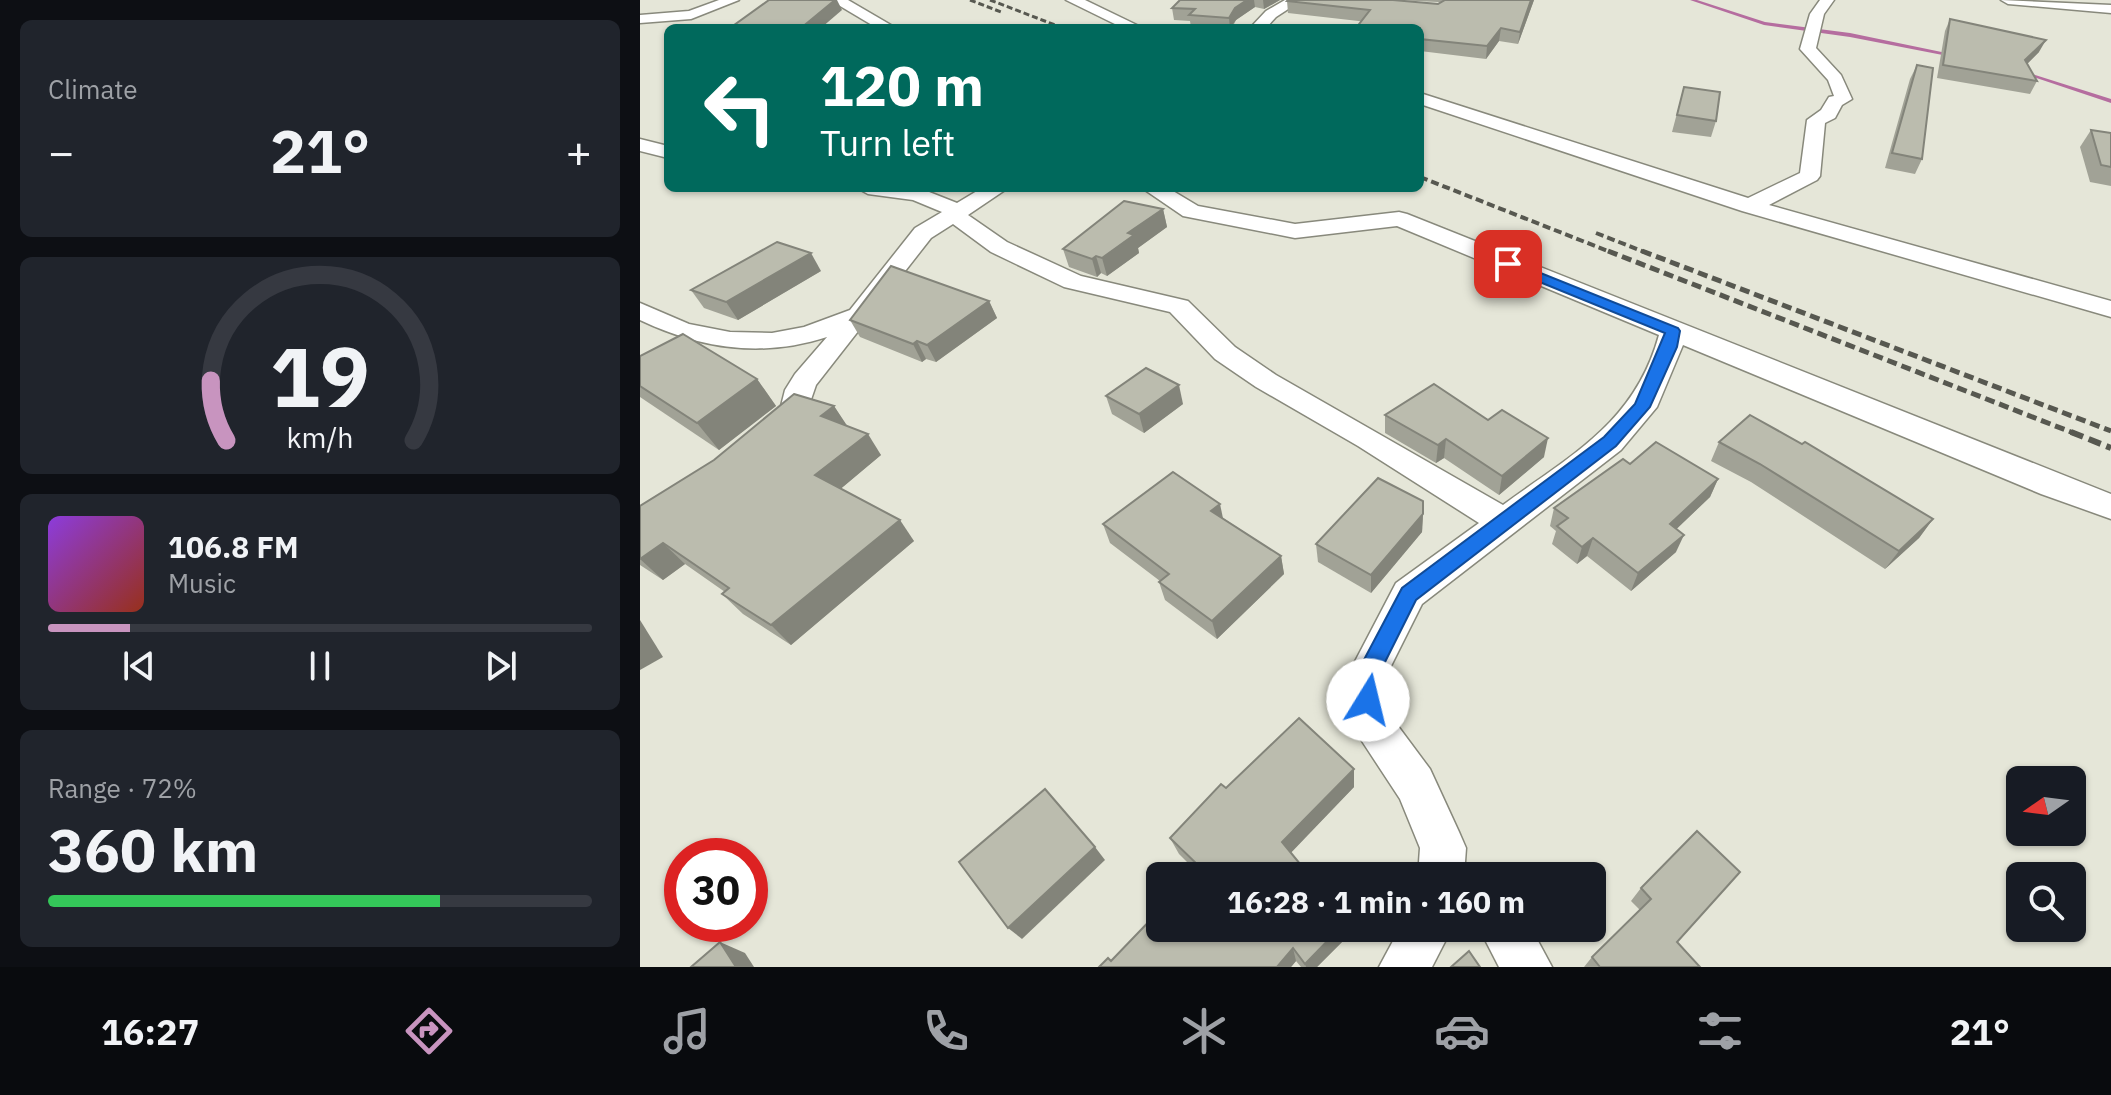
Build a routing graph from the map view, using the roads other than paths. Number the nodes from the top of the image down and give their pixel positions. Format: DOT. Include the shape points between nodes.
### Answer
graph roads {
  1 [pos="732,0"];
  2 [pos="837,0"];
  3 [pos="1073,0"];
  4 [pos="1295,0"];
  5 [pos="1827,0"];
  6 [pos="2008,0"];
  7 [pos="2111,9"];
  8 [pos="640,19"];
  9 [pos="881,24"];
  10 [pos="1126,24"];
  11 [pos="1262,24"];
  12 [pos="1424,99"];
  13 [pos="640,145"];
  14 [pos="664,151"];
  15 [pos="901,192"];
  16 [pos="988,192"];
  17 [pos="1160,192"];
  18 [pos="961,204"];
  19 [pos="1750,206"];
  20 [pos="2111,309"];
  21 [pos="640,311"];
  22 [pos="861,314"];
  23 [pos="1673,331"];
  24 [pos="752,445"];
  25 [pos="2111,507"];
  26 [pos="1504,522"];
  27 [pos="1448,862"];
  28 [pos="1419,942"];
  29 [pos="1512,942"];
  30 [pos="1404,967"];
  31 [pos="1527,967"];
  1 -- 8 [label="street" via="691,15"];
  2 -- 9 [label="street"];
  3 -- 10 [label="street"];
  4 -- 11 [label="street"];
  5 -- 19 [label="street" via="1817,14 1808,49 1834,78 1843,99 1816,120 1810,176"];
  6 -- 7 [label="street"];
  12 -- 19 [label="street"];
  13 -- 14 [label="street"];
  15 -- 18 [label="street"];
  16 -- 18 [label="street"];
  17 -- 23 [label="street" via="1191,211 1295,231 1399,219"];
  18 -- 22 [label="street" via="923,233"];
  18 -- 26 [label="street" via="999,247 1073,282 1179,306 1225,353 1266,381"];
  19 -- 20 [label="street"];
  21 -- 22 [label="street" via="681,330 758,344 825,330"];
  22 -- 24 [label="street" via="805,380 795,410"];
  23 -- 25 [label="street"];
  23 -- 26 [label="street" via="1642,407 1610,442"];
  26 -- 27 [label="street" via="1409,594 1369,671 1368,700 1377,732 1415,784"];
  28 -- 30 [label="street"];
  29 -- 31 [label="street"];
}
